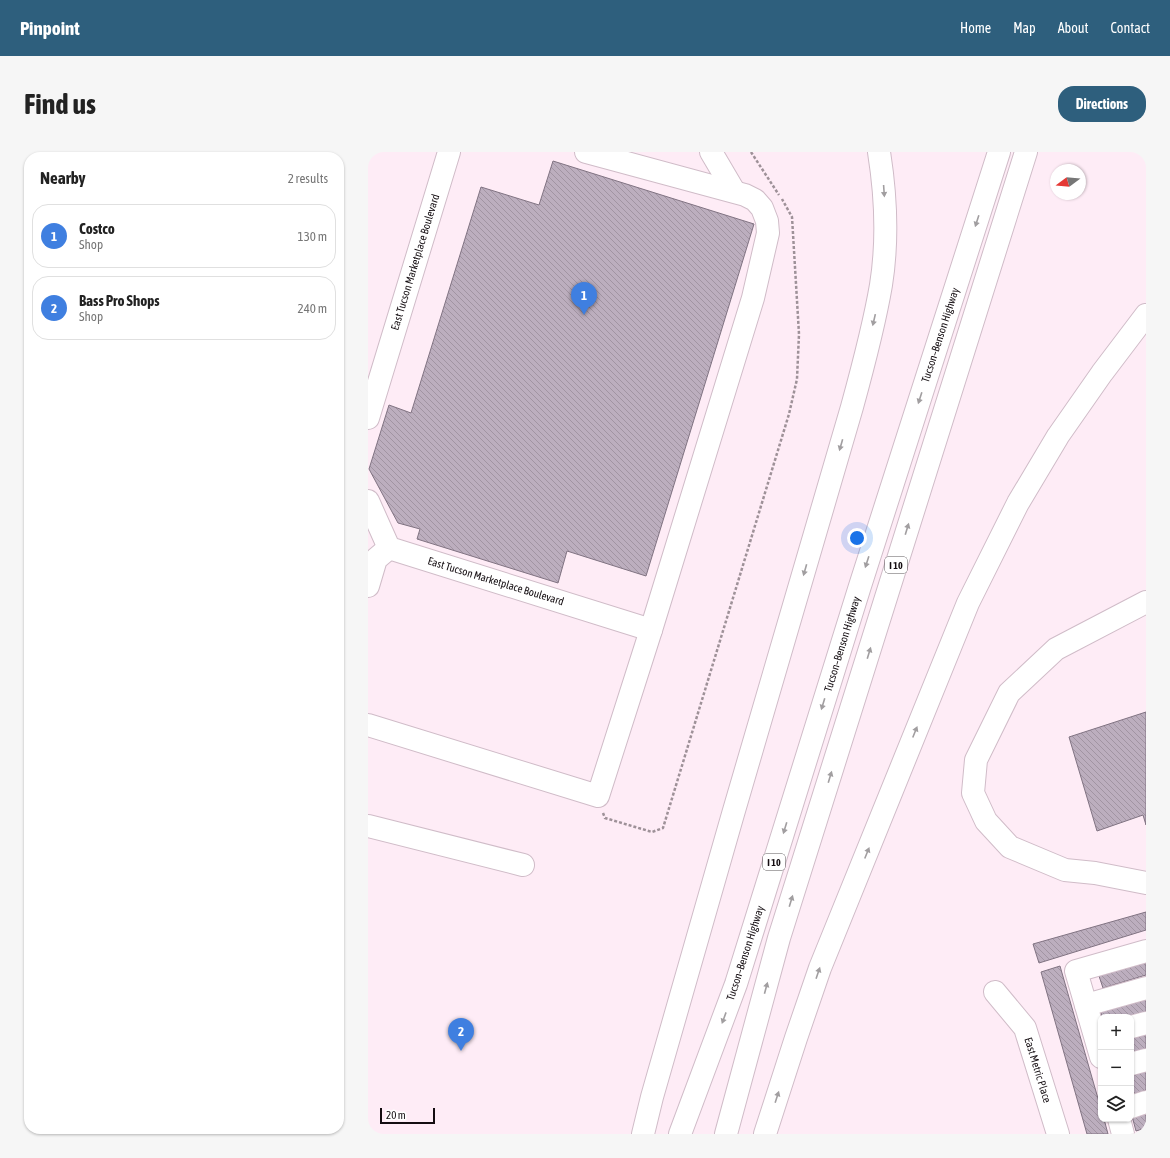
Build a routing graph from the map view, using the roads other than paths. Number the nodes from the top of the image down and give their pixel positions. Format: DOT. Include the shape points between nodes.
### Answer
graph roads {
  1 [pos="449,152"];
  2 [pos="586,152"];
  3 [pos="711,152"];
  4 [pos="879,152"];
  5 [pos="999,152"];
  6 [pos="1026,152"];
  7 [pos="734,191"];
  8 [pos="1146,316"];
  9 [pos="368,418"];
  10 [pos="368,501"];
  11 [pos="378,555"];
  12 [pos="368,586"];
  13 [pos="1146,602"];
  14 [pos="651,630"];
  15 [pos="368,725"];
  16 [pos="368,826"];
  17 [pos="523,865"];
  18 [pos="1146,883"];
  19 [pos="1146,951"];
  20 [pos="1146,988"];
  21 [pos="995,992"];
  22 [pos="1086,1005"];
  23 [pos="1146,1023"];
  24 [pos="1134,1026"];
  25 [pos="1098,1040"];
  26 [pos="1146,1060"];
  27 [pos="1134,1063"];
  28 [pos="1146,1102"];
  29 [pos="1134,1106"];
  30 [pos="1120,1122"];
  31 [pos="643,1134"];
  32 [pos="680,1134"];
  33 [pos="726,1134"];
  34 [pos="765,1134"];
  35 [pos="1058,1134"];
  36 [pos="1123,1134"];
  1 -- 9 [label="main road, East Tucson Marketplace Boulevard"];
  2 -- 7 [label="main road"];
  3 -- 7 [label="main road"];
  4 -- 31 [label="main road, one-way" via="884,189 885,233 881,284 867,349"];
  5 -- 32 [label="main road, Tucson–Benson Highway / I 10, one-way" via="857,594 736,984"];
  33 -- 6 [label="main road, I 10, one-way" via="779,938"];
  7 -- 14 [label="main road" via="755,200 762,208 768,221 768,233 753,298"];
  34 -- 8 [label="main road, one-way" via="820,968 968,602 1018,503 1058,436"];
  10 -- 11 [label="main road"];
  11 -- 12 [label="main road"];
  11 -- 14 [label="main road, East Tucson Marketplace Boulevard"];
  13 -- 18 [label="main road" via="1056,649 1009,693 976,760 973,793 986,821 1010,847 1065,870"];
  14 -- 15 [label="main road" via="598,796"];
  16 -- 17 [label="main road"];
  19 -- 22 [label="main road" via="1076,971"];
  20 -- 22 [label="main road"];
  21 -- 35 [label="main road, East Metric Place" via="1025,1028"];
  22 -- 25 [label="main road"];
  23 -- 24 [label="main road"];
  26 -- 27 [label="main road"];
  28 -- 29 [label="main road"];
  30 -- 36 [label="main road"];
}
